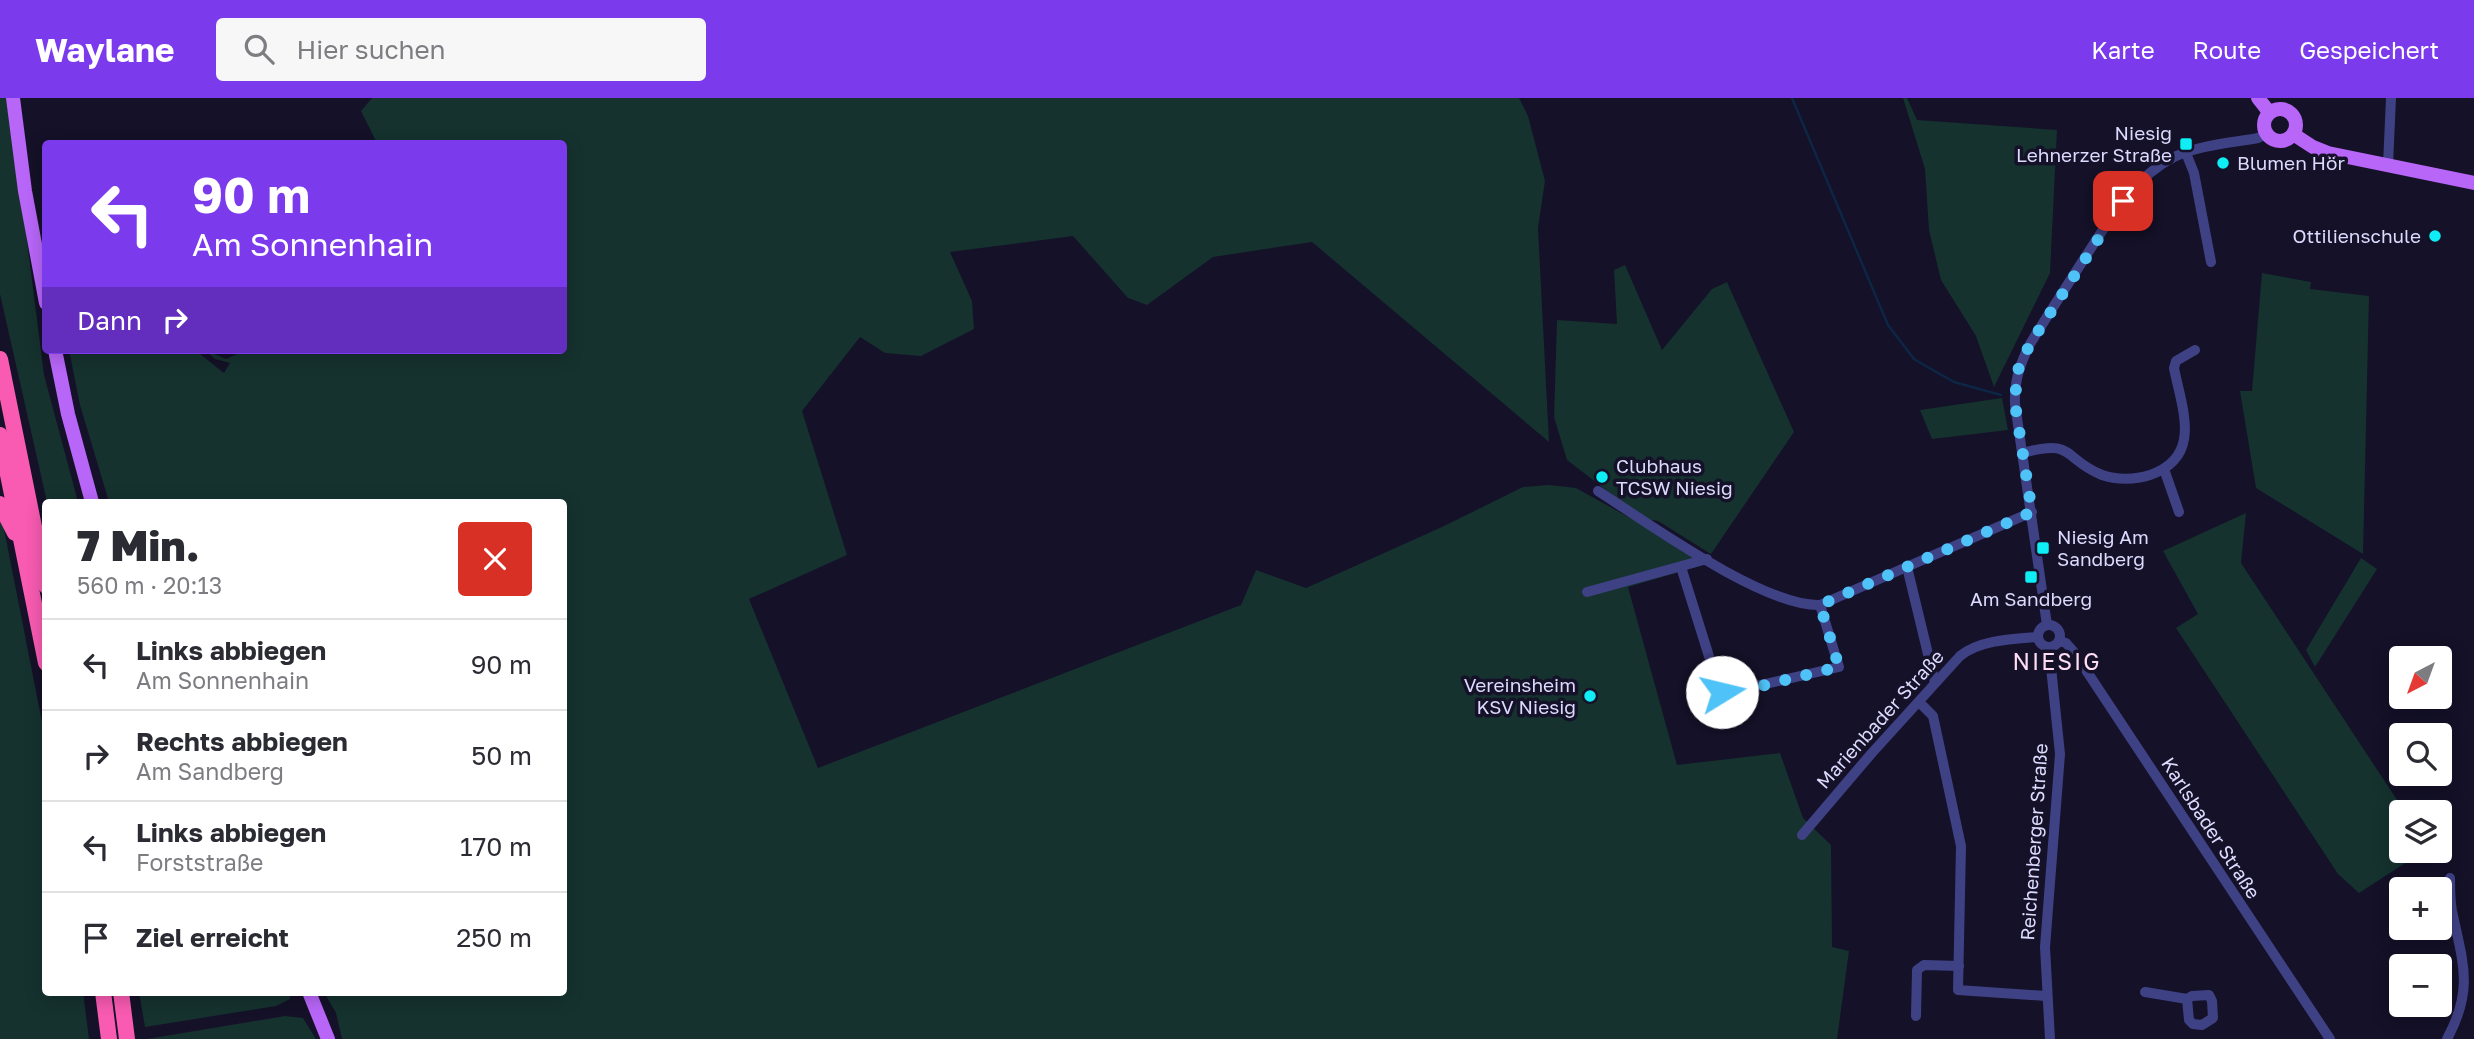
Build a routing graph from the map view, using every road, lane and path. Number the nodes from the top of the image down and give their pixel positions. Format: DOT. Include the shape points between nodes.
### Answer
graph roads {
  1 [pos="13,98"];
  2 [pos="2259,98"];
  3 [pos="2391,98"];
  4 [pos="2269,112"];
  5 [pos="2266,134"];
  6 [pos="2293,134"];
  7 [pos="2186,153"];
  8 [pos="2388,165"];
  9 [pos="2474,183"];
  10 [pos="2211,262"];
  11 [pos="42,282"];
  12 [pos="2195,350"];
  13 [pos="56,354"];
  14 [pos="0,359"];
  15 [pos="0,435"];
  16 [pos="2023,453"];
  17 [pos="2164,469"];
  18 [pos="1598,491"];
  19 [pos="91,499"];
  20 [pos="0,504"];
  21 [pos="2032,512"];
  22 [pos="2179,512"];
  23 [pos="24,550"];
  24 [pos="1707,559"];
  25 [pos="42,566"];
  26 [pos="1907,567"];
  27 [pos="1681,568"];
  28 [pos="1587,592"];
  29 [pos="1820,605"];
  30 [pos="2047,625"];
  31 [pos="2037,637"];
  32 [pos="2059,641"];
  33 [pos="42,642"];
  34 [pos="2049,648"];
  35 [pos="1935,683"];
  36 [pos="1919,702"];
  37 [pos="1802,835"];
  38 [pos="2452,910"];
  39 [pos="1959,966"];
  40 [pos="2145,992"];
  41 [pos="104,996"];
  42 [pos="122,996"];
  43 [pos="311,996"];
  44 [pos="2046,996"];
  45 [pos="2187,999"];
  46 [pos="1916,1016"];
  47 [pos="2202,1025"];
  48 [pos="109,1039"];
  49 [pos="127,1039"];
  50 [pos="328,1039"];
  51 [pos="2050,1039"];
  52 [pos="2204,1039"];
  53 [pos="2330,1039"];
  54 [pos="2447,1039"];
  1 -- 11 [label="main road"];
  2 -- 4 [label="main road"];
  3 -- 8 [label="street"];
  4 -- 5 [label="main road" via="2263,125"];
  4 -- 6 [label="main road" via="2289,111 2296,124"];
  5 -- 6 [label="main road" via="2280,141"];
  5 -- 7 [label="street"];
  6 -- 8 [label="main road" via="2328,153"];
  7 -- 10 [label="street"];
  7 -- 16 [label="street" via="2162,164 2123,201 2030,344 2017,372 2015,394"];
  8 -- 9 [label="main road"];
  12 -- 17 [label="street" via="2176,361 2174,368 2186,436 2178,456"];
  13 -- 19 [label="main road"];
  14 -- 25 [label="highway"];
  15 -- 23 [label="highway"];
  16 -- 17 [label="street" via="2054,447 2116,479 2143,477"];
  16 -- 21 [label="street"];
  17 -- 22 [label="street"];
  18 -- 24 [label="street"];
  20 -- 23 [label="highway"];
  21 -- 26 [label="street"];
  21 -- 30 [label="street"];
  23 -- 33 [label="highway"];
  24 -- 27 [label="street"];
  24 -- 29 [label="street" via="1780,598"];
  26 -- 29 [label="street"];
  26 -- 35 [label="street"];
  27 -- 28 [label="street"];
  27 -- 29 [label="street" via="1718,685 1726,694 1839,667"];
  30 -- 31 [label="street"];
  30 -- 32 [label="street" via="2059,631"];
  31 -- 34 [label="street"];
  31 -- 35 [label="street, Marienbader Straße" via="1970,649"];
  32 -- 34 [label="street"];
  32 -- 53 [label="street, Karlsbader Straße" via="2074,652"];
  34 -- 44 [label="street, Reichenberger Straße" via="2060,754 2045,947"];
  35 -- 36 [label="street, Marienbader Straße"];
  36 -- 37 [label="street, Marienbader Straße"];
  36 -- 39 [label="street" via="1933,716 1960,836"];
  38 -- 54 [label="street" via="2469,961 2472,990 2461,1020"];
  39 -- 44 [label="street" via="1958,989"];
  39 -- 46 [label="street" via="1924,965 1917,970"];
  40 -- 45 [label="street"];
  41 -- 48 [label="highway"];
  42 -- 49 [label="highway"];
  43 -- 50 [label="main road"];
  44 -- 51 [label="street, Reichenberger Straße"];
  45 -- 47 [label="street" via="2189,1020"];
  45 -- 47 [label="street" via="2209,995 2213,1001 2213,1018"];
  47 -- 52 [label="street"];
}
